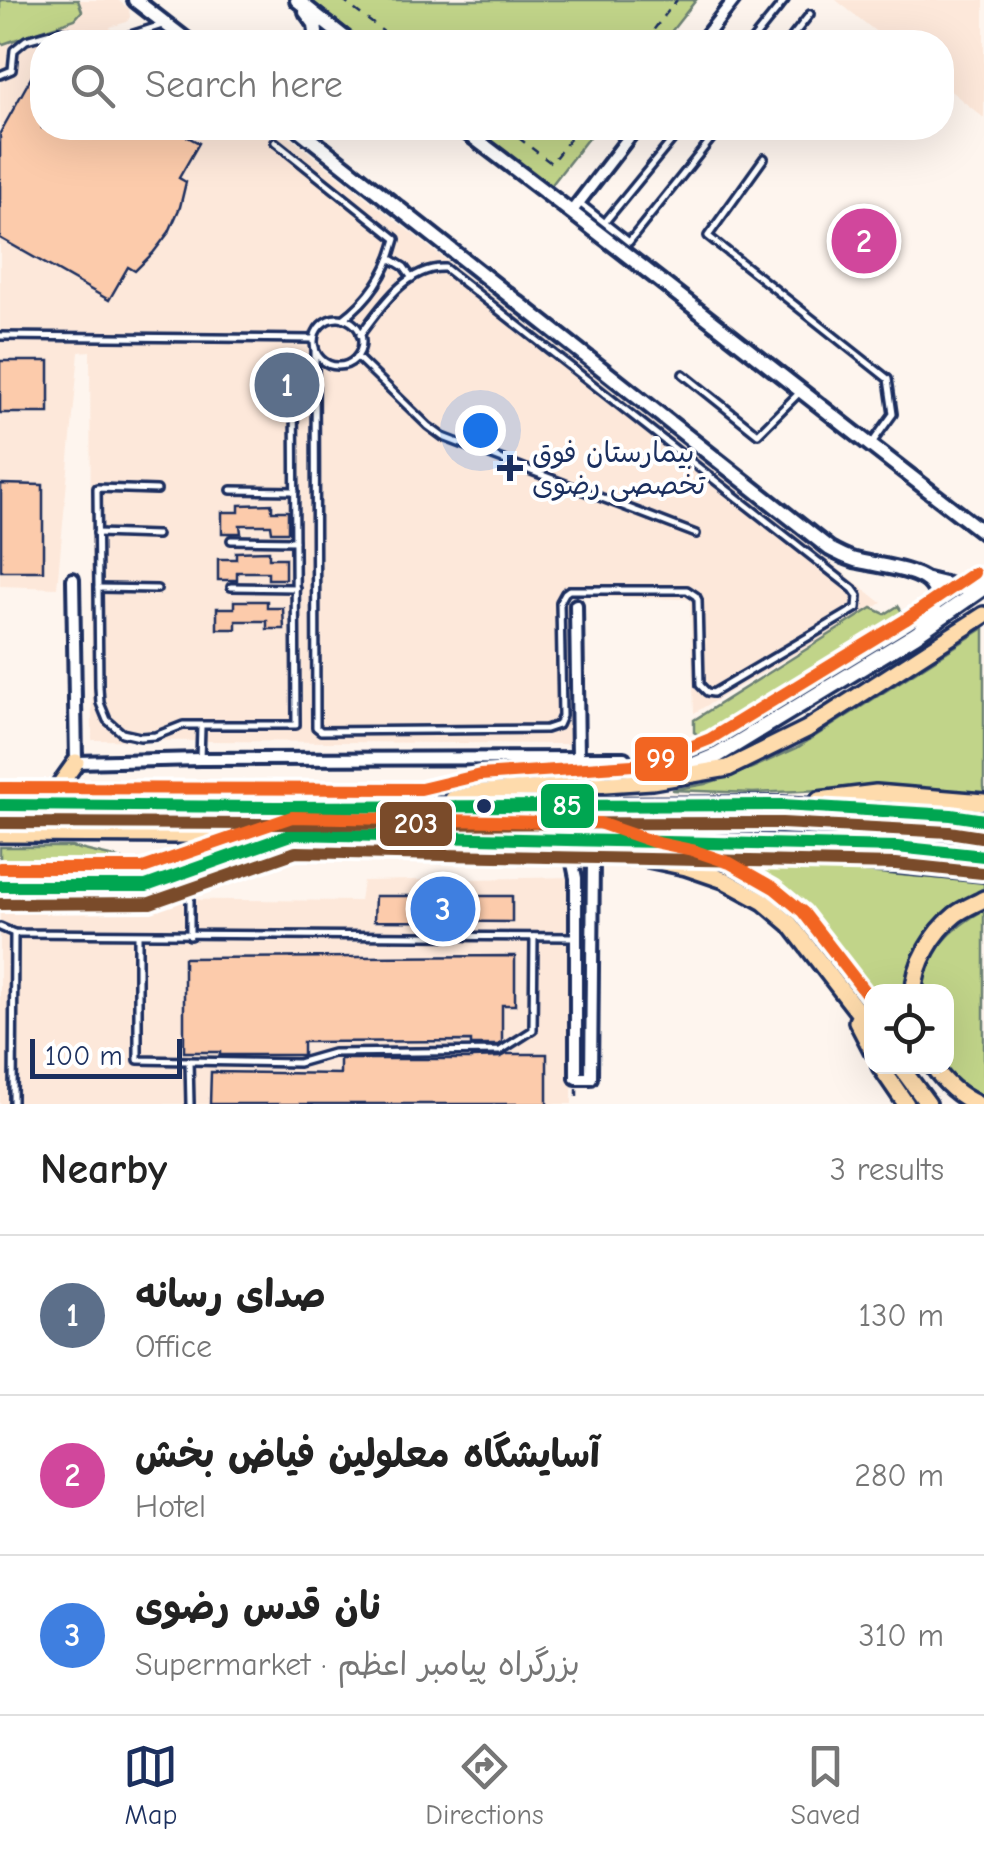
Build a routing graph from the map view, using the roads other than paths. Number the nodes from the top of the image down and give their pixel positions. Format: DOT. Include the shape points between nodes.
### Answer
graph roads {
  1 [pos="135,0"];
  2 [pos="734,0"];
  3 [pos="785,0"];
  4 [pos="298,1"];
  5 [pos="810,14"];
  6 [pos="164,24"];
  7 [pos="145,30"];
  8 [pos="172,30"];
  9 [pos="315,30"];
  10 [pos="335,30"];
  11 [pos="710,30"];
  12 [pos="761,30"];
  13 [pos="797,30"];
  14 [pos="30,39"];
  15 [pos="0,76"];
  16 [pos="313,140"];
  17 [pos="316,140"];
  18 [pos="479,140"];
  19 [pos="627,140"];
  20 [pos="672,140"];
  21 [pos="710,140"];
  22 [pos="275,142"];
  23 [pos="317,143"];
  24 [pos="764,158"];
  25 [pos="576,206"];
  26 [pos="605,222"];
  27 [pos="391,259"];
  28 [pos="412,278"];
  29 [pos="343,319"];
  30 [pos="360,335"];
  31 [pos="0,336"];
  32 [pos="314,343"];
  33 [pos="357,357"];
  34 [pos="683,374"];
  35 [pos="294,381"];
  36 [pos="800,392"];
  37 [pos="870,446"];
  38 [pos="158,490"];
  39 [pos="231,490"];
  40 [pos="295,491"];
  41 [pos="97,533"];
  42 [pos="984,533"];
  43 [pos="696,534"];
  44 [pos="157,535"];
  45 [pos="231,540"];
  46 [pos="296,540"];
  47 [pos="73,579"];
  48 [pos="928,580"];
  49 [pos="984,584"];
  50 [pos="232,586"];
  51 [pos="98,588"];
  52 [pos="296,588"];
  53 [pos="156,589"];
  54 [pos="576,605"];
  55 [pos="984,615"];
  56 [pos="915,635"];
  57 [pos="201,726"];
  58 [pos="200,758"];
  59 [pos="578,758"];
  60 [pos="624,758"];
  61 [pos="80,762"];
  62 [pos="652,781"];
  63 [pos="984,802"];
  64 [pos="53,804"];
  65 [pos="782,804"];
  66 [pos="0,805"];
  67 [pos="423,806"];
  68 [pos="984,820"];
  69 [pos="0,834"];
  70 [pos="294,834"];
  71 [pos="363,836"];
  72 [pos="596,840"];
  73 [pos="796,845"];
  74 [pos="984,856"];
  75 [pos="572,859"];
  76 [pos="593,859"];
  77 [pos="649,860"];
  78 [pos="190,869"];
  79 [pos="984,873"];
  80 [pos="0,886"];
  81 [pos="984,899"];
  82 [pos="0,927"];
  83 [pos="14,933"];
  84 [pos="138,935"];
  85 [pos="190,936"];
  86 [pos="534,937"];
  87 [pos="575,937"];
  88 [pos="593,937"];
  89 [pos="914,984"];
  90 [pos="846,1000"];
  91 [pos="864,1021"];
  92 [pos="864,1035"];
  93 [pos="188,1061"];
  94 [pos="885,1074"];
  95 [pos="906,1074"];
  96 [pos="939,1074"];
  97 [pos="14,1104"];
  98 [pos="190,1104"];
  99 [pos="906,1104"];
  100 [pos="928,1104"];
  101 [pos="977,1104"];
  1 -- 6 [label="street"];
  2 -- 11 [label="street"];
  3 -- 12 [label="lane"];
  4 -- 9 [label="street"];
  4 -- 10 [label="street"];
  5 -- 13 [label="lane"];
  6 -- 7 [label="lane"];
  6 -- 8 [label="street"];
  14 -- 15 [label="lane" via="14,50 12,70"];
  16 -- 23 [label="street"];
  17 -- 23 [label="street"];
  18 -- 25 [label="street"];
  19 -- 25 [label="street"];
  20 -- 26 [label="lane"];
  21 -- 26 [label="lane" via="629,242"];
  22 -- 27 [label="lane" via="396,239"];
  23 -- 48 [label="street" via="830,549"];
  24 -- 37 [label="lane" via="708,236 888,379 894,414"];
  25 -- 26 [label="lane"];
  25 -- 36 [label="street"];
  27 -- 28 [label="lane"];
  27 -- 29 [label="lane"];
  28 -- 30 [label="lane"];
  28 -- 32 [label="lane" via="445,268 459,278 852,590 857,608 713,693 700,685 693,593 569,590 560,602 558,724 321,730"];
  29 -- 30 [label="lane"];
  29 -- 32 [label="lane" via="322,325"];
  30 -- 33 [label="lane"];
  31 -- 32 [label="lane"];
  32 -- 33 [label="lane" via="328,364"];
  33 -- 43 [label="lane" via="443,437"];
  34 -- 36 [label="lane" via="758,434"];
  35 -- 40 [label="lane"];
  36 -- 37 [label="street"];
  37 -- 42 [label="street"];
  38 -- 41 [label="lane" via="97,488"];
  39 -- 40 [label="lane"];
  40 -- 46 [label="lane"];
  41 -- 44 [label="lane"];
  41 -- 51 [label="lane"];
  45 -- 46 [label="lane"];
  46 -- 52 [label="lane"];
  47 -- 61 [label="street"];
  48 -- 49 [label="street" via="964,590"];
  48 -- 56 [label="street" via="935,591 932,615"];
  49 -- 56 [label="main road"];
  50 -- 52 [label="lane"];
  51 -- 53 [label="lane"];
  51 -- 57 [label="lane" via="98,687 107,720 140,737"];
  52 -- 57 [label="lane" via="296,725"];
  54 -- 59 [label="street"];
  55 -- 62 [label="highway" via="807,729 728,768"];
  56 -- 62 [label="main road" via="718,755"];
  57 -- 58 [label="lane"];
  58 -- 59 [label="street"];
  58 -- 61 [label="street"];
  59 -- 60 [label="street"];
  61 -- 64 [label="highway"];
  62 -- 67 [label="highway" via="484,792"];
  63 -- 65 [label="highway" via="876,793"];
  64 -- 66 [label="highway"];
  64 -- 67 [label="highway"];
  65 -- 67 [label="highway"];
  65 -- 68 [label="highway"];
  69 -- 70 [label="highway"];
  70 -- 71 [label="highway"];
  70 -- 78 [label="highway"];
  71 -- 72 [label="highway"];
  71 -- 75 [label="lane" via="392,854"];
  72 -- 73 [label="highway"];
  72 -- 77 [label="highway"];
  73 -- 74 [label="highway"];
  73 -- 79 [label="highway" via="863,861"];
  75 -- 76 [label="lane"];
  75 -- 87 [label="street"];
  76 -- 77 [label="lane"];
  76 -- 88 [label="street"];
  77 -- 90 [label="highway" via="724,880 764,902 790,924"];
  78 -- 80 [label="highway" via="146,886"];
  78 -- 85 [label="lane"];
  81 -- 89 [label="highway" via="956,914 932,940"];
  82 -- 83 [label="lane"];
  83 -- 84 [label="lane"];
  83 -- 97 [label="lane"];
  84 -- 85 [label="lane"];
  84 -- 93 [label="lane" via="138,1060"];
  85 -- 86 [label="lane"];
  86 -- 87 [label="lane"];
  86 -- 93 [label="lane" via="532,1030 500,1051 333,1053 298,1063"];
  87 -- 88 [label="street"];
  87 -- 88 [label="street" via="576,1078 592,1078"];
  90 -- 91 [label="highway"];
  90 -- 92 [label="highway"];
  93 -- 98 [label="lane"];
  94 -- 99 [label="highway"];
  95 -- 100 [label="highway"];
  96 -- 101 [label="highway"];
}
